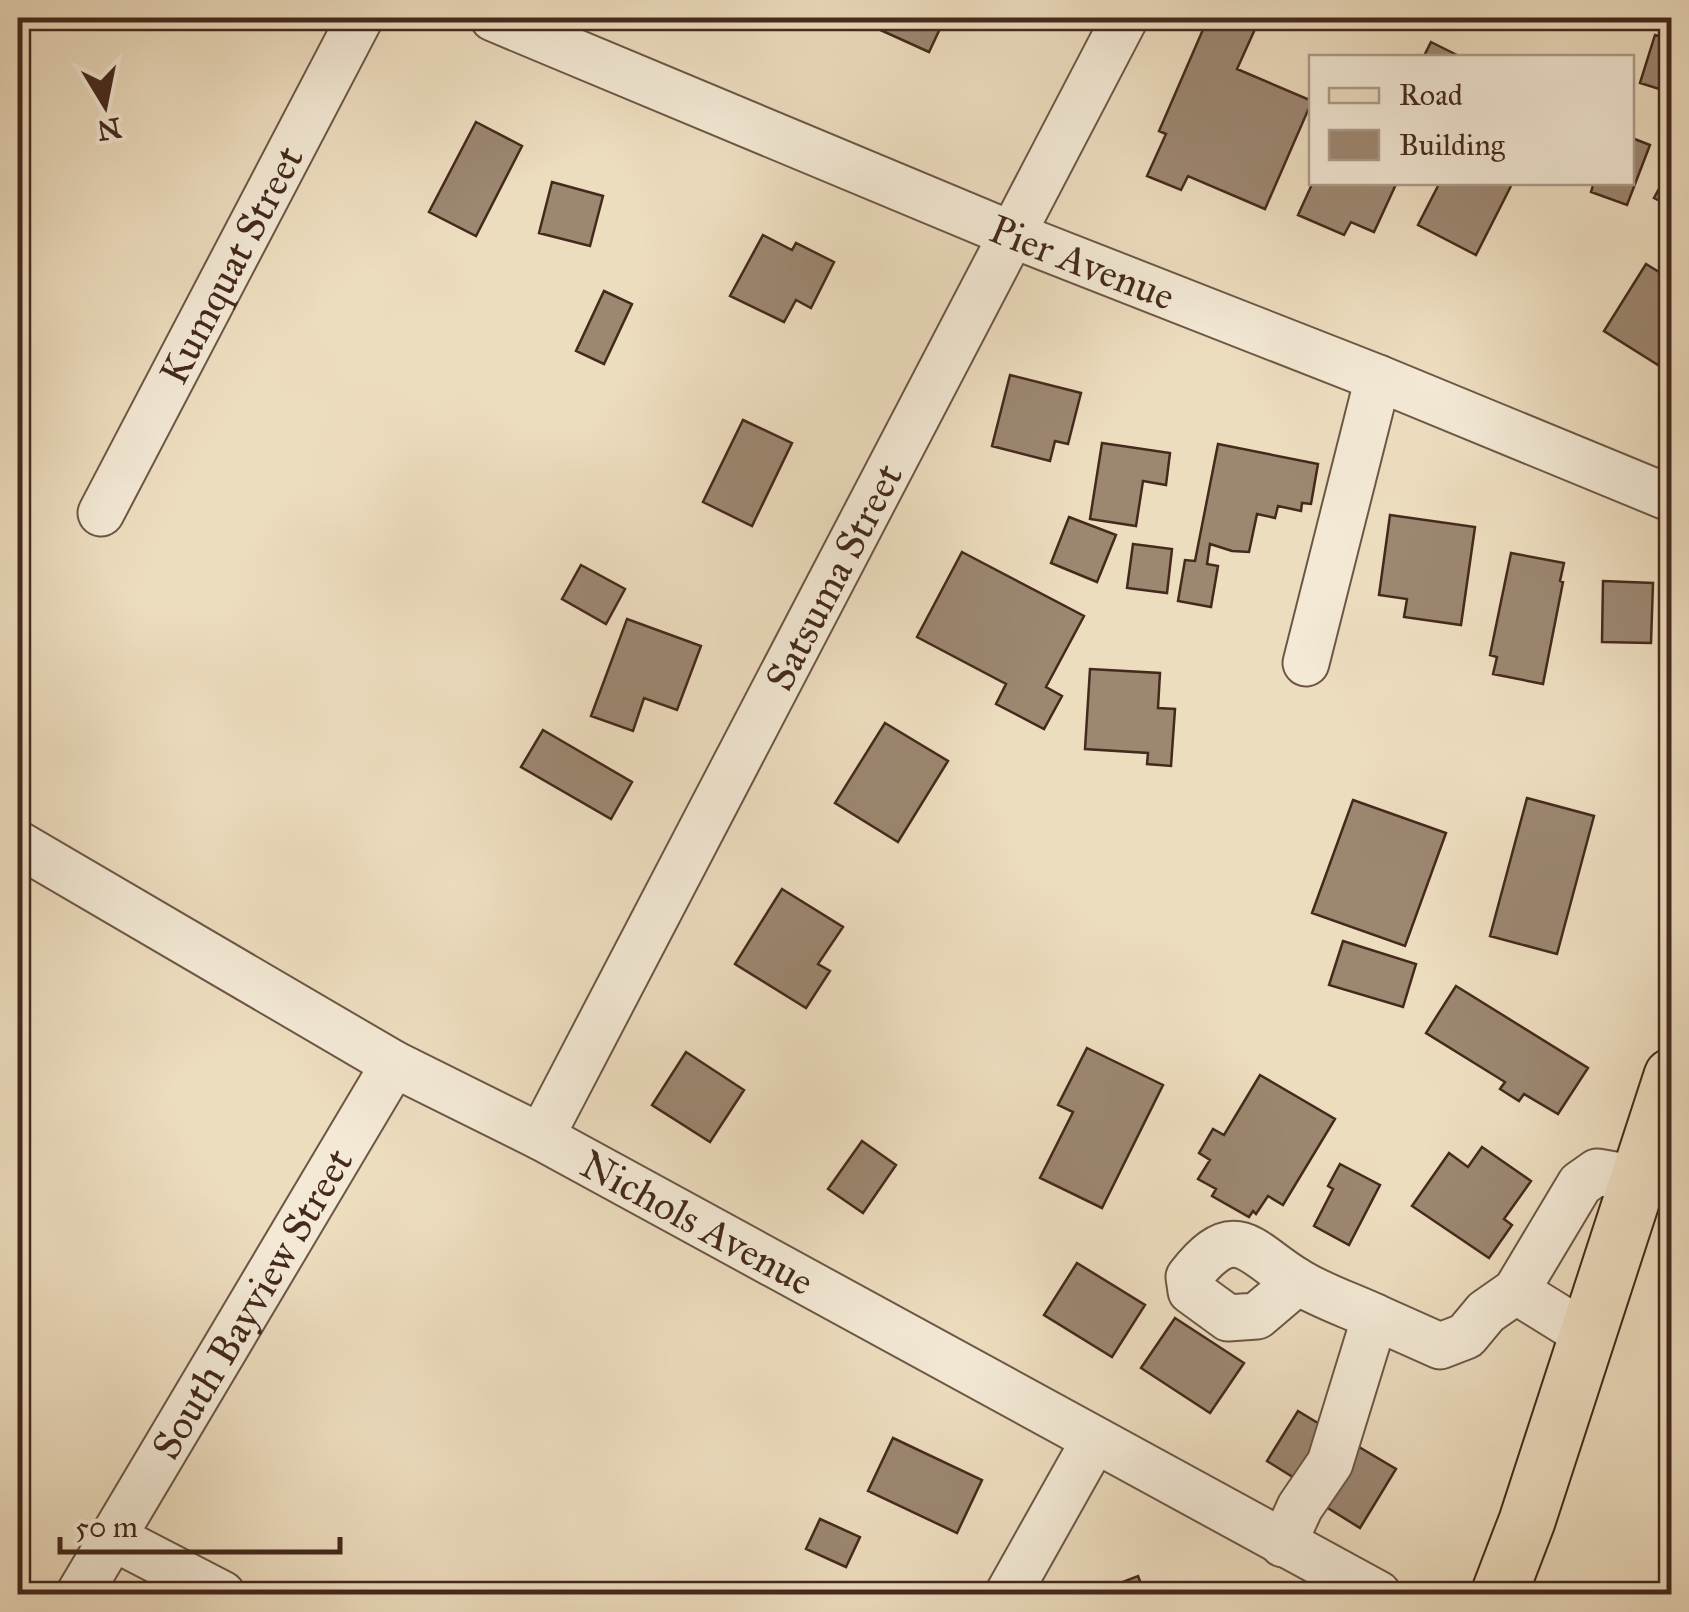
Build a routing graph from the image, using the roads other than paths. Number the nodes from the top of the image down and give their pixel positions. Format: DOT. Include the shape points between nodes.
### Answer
graph roads {
  1 [pos="360,18"];
  2 [pos="493,18"];
  3 [pos="1124,18"];
  4 [pos="1013,235"];
  5 [pos="1378,378"];
  6 [pos="1672,500"];
  7 [pos="102,513"];
  8 [pos="1306,663"];
  9 [pos="18,844"];
  10 [pos="394,1064"];
  11 [pos="1672,1076"];
  12 [pos="541,1137"];
  13 [pos="1638,1179"];
  14 [pos="1297,1282"];
  15 [pos="1516,1292"];
  16 [pos="1375,1317"];
  17 [pos="1587,1335"];
  18 [pos="1094,1441"];
  19 [pos="112,1537"];
  20 [pos="1283,1544"];
  21 [pos="79,1594"];
  22 [pos="222,1594"];
  23 [pos="1008,1594"];
  24 [pos="1378,1594"];
  25 [pos="1499,1594"];
  1 -- 7 [label="street, Kumquat Street"];
  2 -- 4 [label="street, Pier Avenue"];
  3 -- 4 [label="street, Satsuma Street"];
  4 -- 5 [label="street, Pier Avenue"];
  4 -- 12 [label="street, Satsuma Street"];
  5 -- 6 [label="street, Pier Avenue"];
  5 -- 8 [label="street"];
  9 -- 10 [label="street, Nichols Avenue"];
  10 -- 12 [label="street, Nichols Avenue"];
  10 -- 19 [label="street, South Bayview Street"];
  11 -- 13 [label="main road"];
  12 -- 18 [label="street, Nichols Avenue"];
  13 -- 15 [label="street" via="1597,1172 1580,1184"];
  13 -- 17 [label="main road"];
  14 -- 16 [label="street"];
  15 -- 16 [label="street" via="1466,1336 1440,1346"];
  15 -- 17 [label="street"];
  16 -- 20 [label="street" via="1330,1463"];
  17 -- 25 [label="main road"];
  18 -- 20 [label="street, Nichols Avenue"];
  18 -- 23 [label="street"];
  19 -- 21 [label="street, South Bayview Street"];
  19 -- 22 [label="street"];
  20 -- 24 [label="street, Nichols Avenue"];
}
